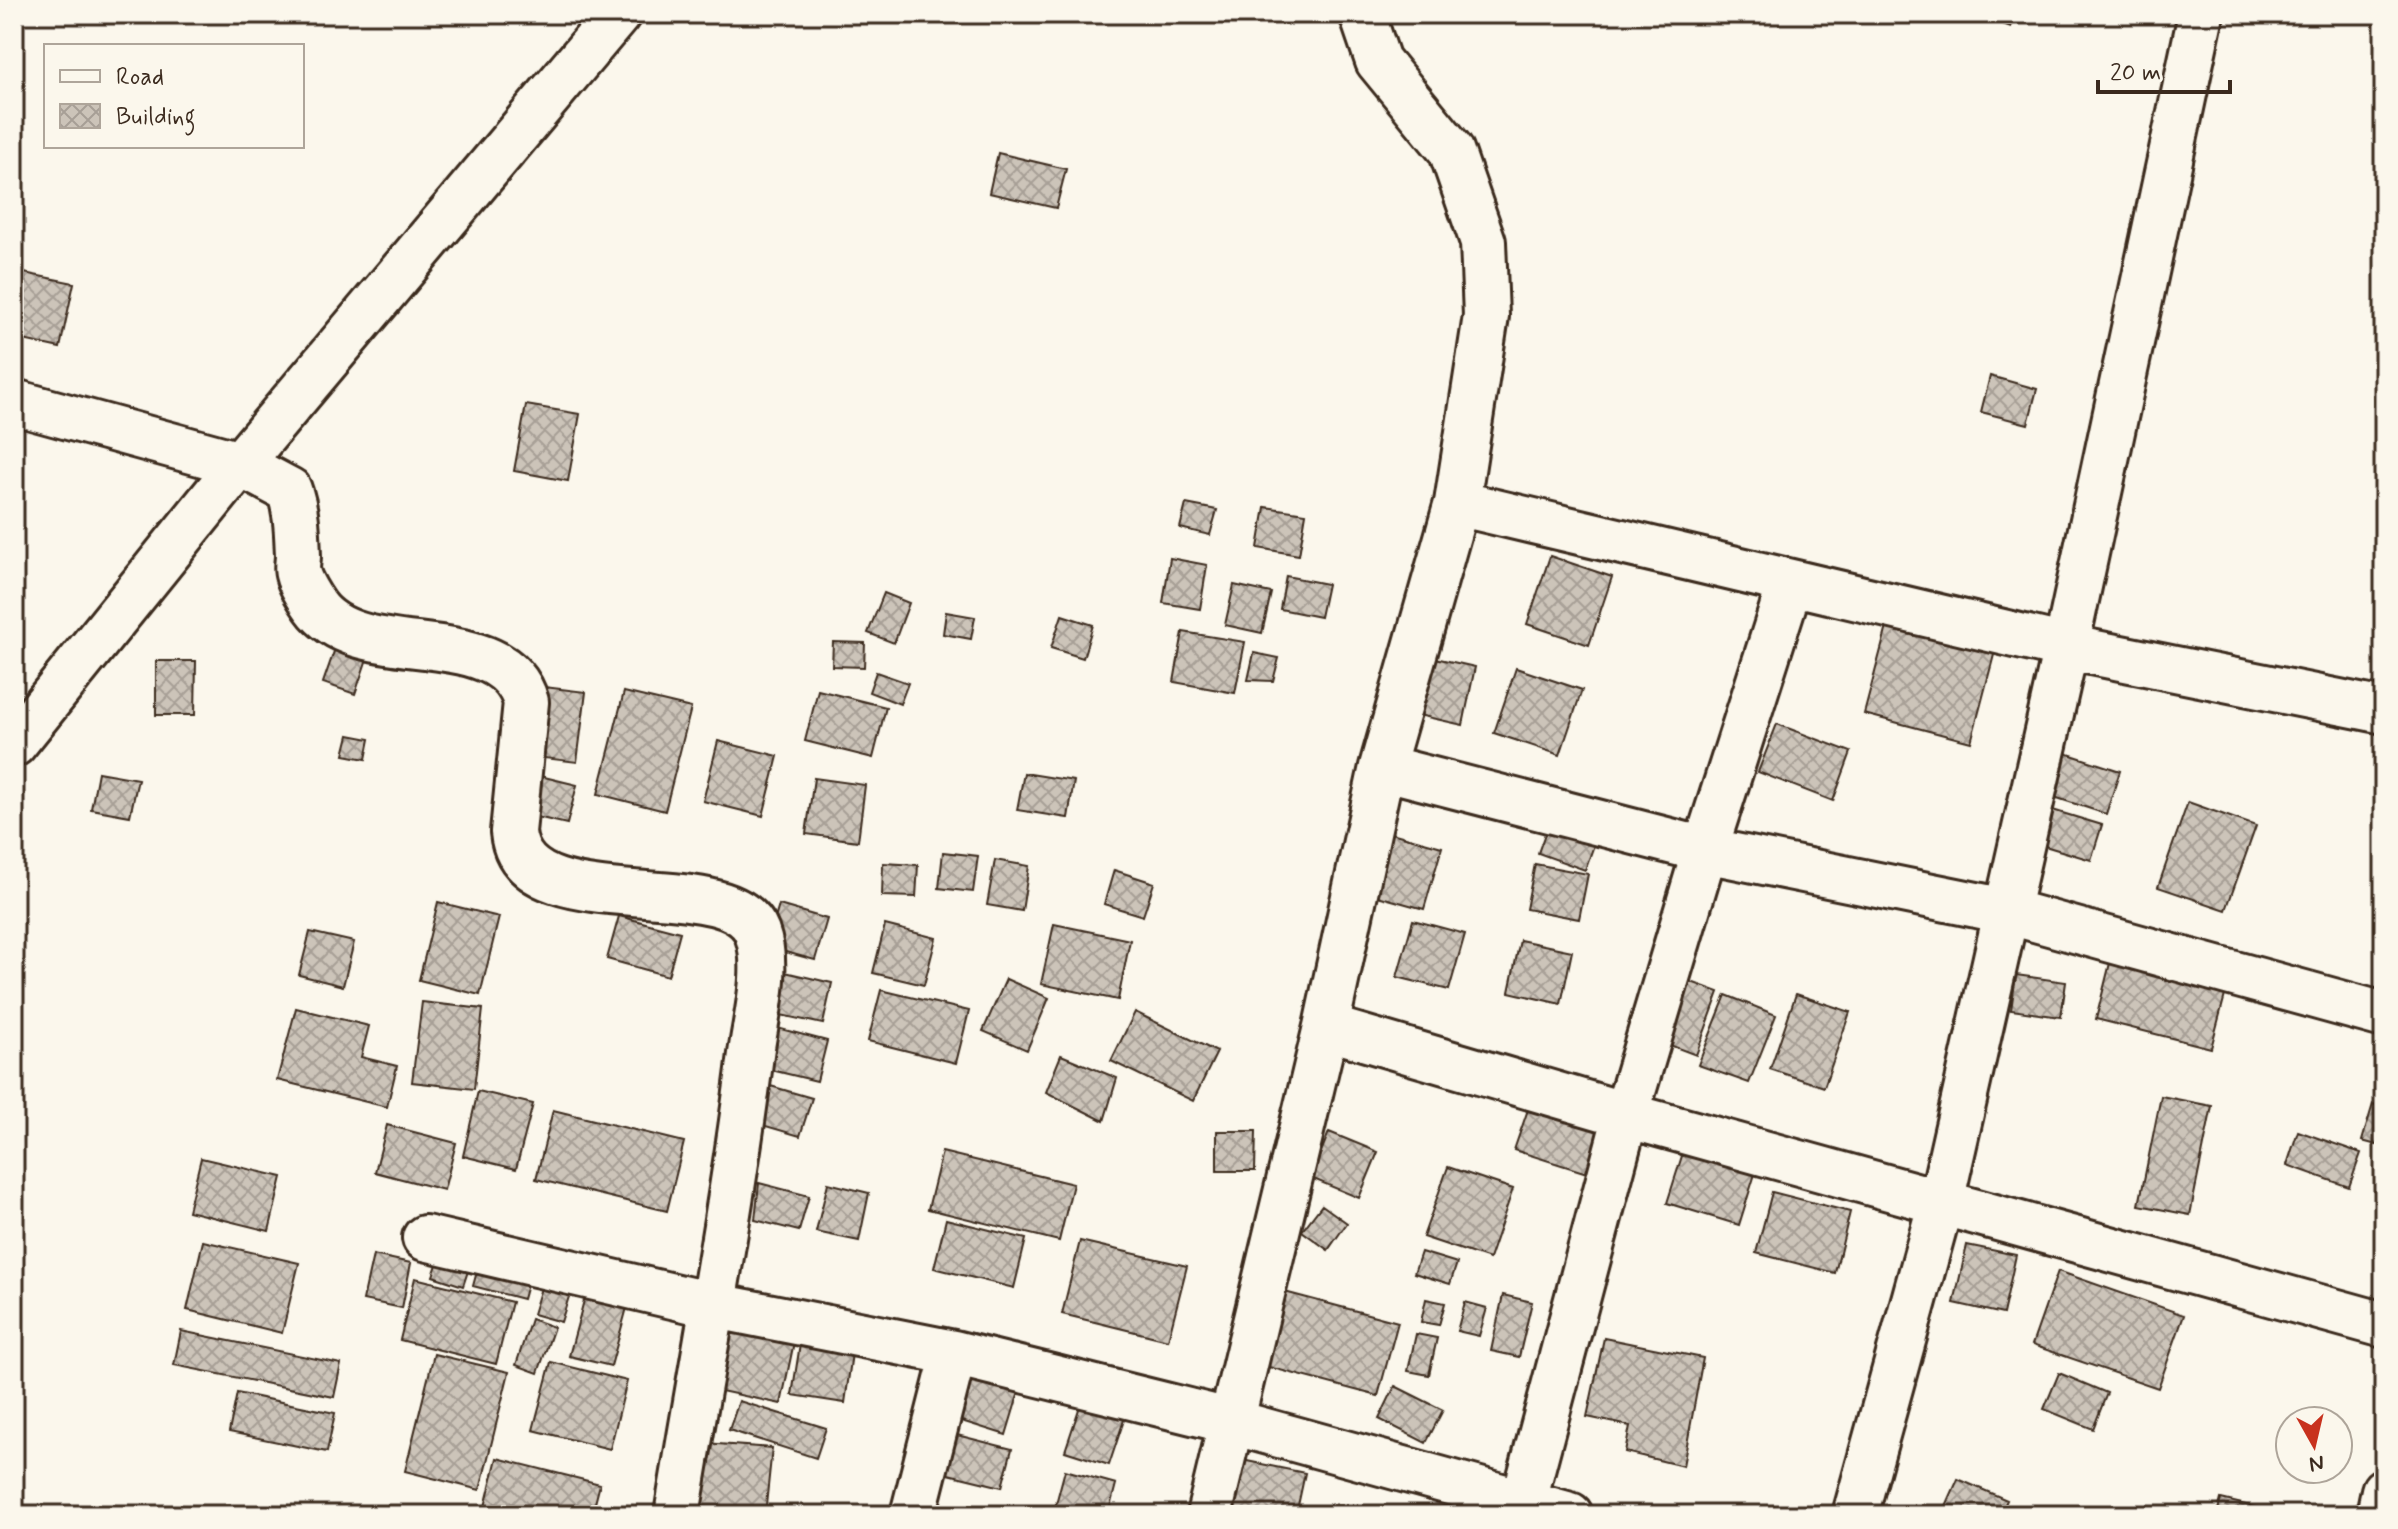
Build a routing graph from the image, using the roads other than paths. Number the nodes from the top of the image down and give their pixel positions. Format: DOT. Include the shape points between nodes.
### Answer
graph roads {
  1 [pos="618,14"];
  2 [pos="1362,14"];
  3 [pos="2201,14"];
  4 [pos="14,402"];
  5 [pos="240,464"];
  6 [pos="1457,503"];
  7 [pos="1790,584"];
  8 [pos="2066,647"];
  9 [pos="2384,711"];
  10 [pos="14,744"];
  11 [pos="1382,767"];
  12 [pos="1705,850"];
  13 [pos="2006,911"];
  14 [pos="2384,1015"];
  15 [pos="1326,1027"];
  16 [pos="1626,1115"];
  17 [pos="1941,1202"];
  18 [pos="425,1238"];
  19 [pos="711,1305"];
  20 [pos="2384,1325"];
  21 [pos="954,1353"];
  22 [pos="1229,1421"];
  23 [pos="2384,1491"];
  24 [pos="1522,1509"];
  25 [pos="677,1515"];
  26 [pos="913,1515"];
  27 [pos="1209,1515"];
  28 [pos="1570,1515"];
  29 [pos="1855,1515"];
  30 [pos="2379,1515"];
  1 -- 5 [label="street"];
  2 -- 6 [label="street" via="1378,61 1451,150 1483,242 1486,316"];
  3 -- 8 [label="street"];
  4 -- 5 [label="street"];
  5 -- 10 [label="street"];
  5 -- 19 [label="street" via="289,490 296,509 298,574 328,620 374,639 483,659 520,682 526,702 513,832 515,848 526,865 548,879 580,887 690,897 747,917 757,932 758,1001"];
  6 -- 7 [label="street"];
  6 -- 11 [label="street"];
  7 -- 8 [label="street"];
  7 -- 12 [label="street"];
  8 -- 9 [label="street"];
  8 -- 13 [label="street"];
  11 -- 12 [label="street"];
  11 -- 15 [label="street"];
  12 -- 13 [label="street"];
  12 -- 16 [label="street"];
  13 -- 14 [label="street"];
  13 -- 17 [label="street"];
  15 -- 16 [label="street"];
  15 -- 22 [label="street"];
  16 -- 17 [label="street"];
  16 -- 24 [label="street"];
  17 -- 20 [label="street"];
  17 -- 29 [label="street"];
  18 -- 19 [label="street"];
  19 -- 21 [label="street"];
  19 -- 25 [label="street"];
  21 -- 22 [label="street"];
  21 -- 26 [label="street"];
  22 -- 24 [label="street"];
  22 -- 27 [label="street"];
  23 -- 30 [label="street"];
  24 -- 28 [label="street"];
}
